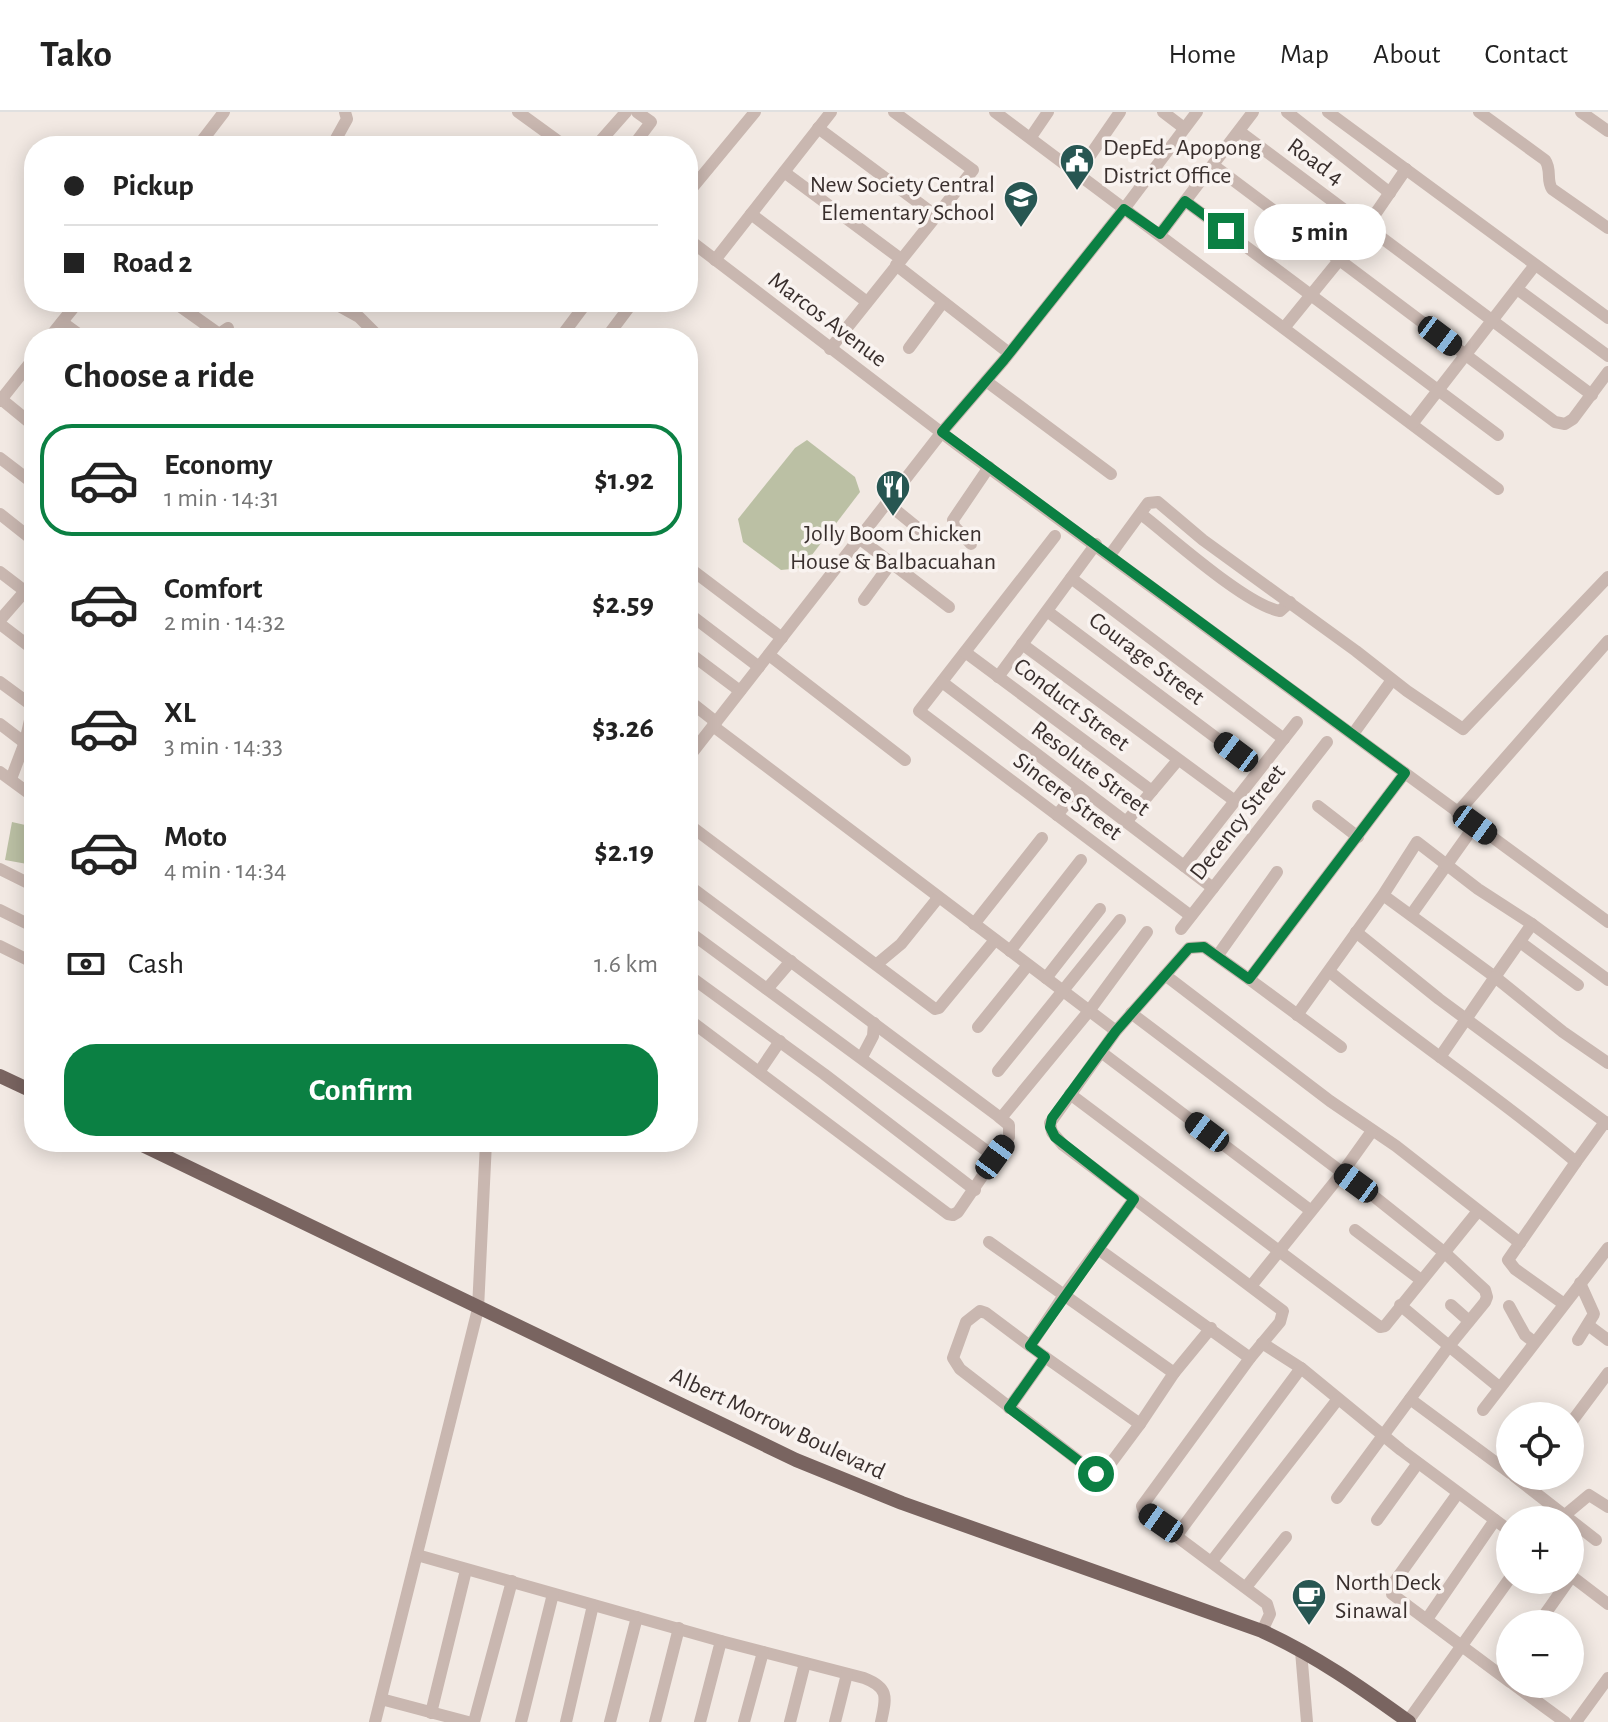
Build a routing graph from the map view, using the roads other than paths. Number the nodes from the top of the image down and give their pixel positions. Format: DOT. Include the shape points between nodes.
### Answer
graph roads {
  1 [pos="224,112"];
  2 [pos="345,112"];
  3 [pos="518,112"];
  4 [pos="626,112"];
  5 [pos="637,112"];
  6 [pos="755,112"];
  7 [pos="831,112"];
  8 [pos="894,112"];
  9 [pos="995,112"];
  10 [pos="1048,112"];
  11 [pos="1120,112"];
  12 [pos="1163,112"];
  13 [pos="1197,112"];
  14 [pos="1253,112"];
  15 [pos="1287,112"];
  16 [pos="1328,112"];
  17 [pos="1479,112"];
  18 [pos="1581,112"];
  19 [pos="818,128"];
  20 [pos="1184,128"];
  21 [pos="1239,131"];
  22 [pos="1608,131"];
  23 [pos="206,136"];
  24 [pos="338,136"];
  25 [pos="551,136"];
  26 [pos="605,136"];
  27 [pos="640,136"];
  28 [pos="1031,137"];
  29 [pos="1213,165"];
  30 [pos="1406,169"];
  31 [pos="784,172"];
  32 [pos="1078,173"];
  33 [pos="698,181"];
  34 [pos="1390,193"];
  35 [pos="1185,201"];
  36 [pos="1124,209"];
  37 [pos="751,214"];
  38 [pos="935,215"];
  39 [pos="1367,226"];
  40 [pos="1608,228"];
  41 [pos="1160,234"];
  42 [pos="698,247"];
  43 [pos="715,260"];
  44 [pos="1340,260"];
  45 [pos="898,262"];
  46 [pos="1535,265"];
  47 [pos="1517,289"];
  48 [pos="1313,295"];
  49 [pos="867,302"];
  50 [pos="943,302"];
  51 [pos="70,312"];
  52 [pos="188,312"];
  53 [pos="350,312"];
  54 [pos="1608,318"];
  55 [pos="1492,319"];
  56 [pos="62,322"];
  57 [pos="57,328"];
  58 [pos="70,328"];
  59 [pos="211,328"];
  60 [pos="370,328"];
  61 [pos="1284,328"];
  62 [pos="909,348"];
  63 [pos="830,349"];
  64 [pos="1009,353"];
  65 [pos="1465,355"];
  66 [pos="1608,356"];
  67 [pos="24,370"];
  68 [pos="1608,372"];
  69 [pos="986,381"];
  70 [pos="1440,389"];
  71 [pos="1592,395"];
  72 [pos="2,396"];
  73 [pos="24,417"];
  74 [pos="1412,424"];
  75 [pos="942,432"];
  76 [pos="1498,435"];
  77 [pos="0,458"];
  78 [pos="989,467"];
  79 [pos="1111,474"];
  80 [pos="24,476"];
  81 [pos="1498,489"];
  82 [pos="887,503"];
  83 [pos="0,514"];
  84 [pos="1141,514"];
  85 [pos="24,533"];
  86 [pos="925,534"];
  87 [pos="1055,536"];
  88 [pos="860,539"];
  89 [pos="971,544"];
  90 [pos="1096,544"];
  91 [pos="1110,555"];
  92 [pos="891,563"];
  93 [pos="0,572"];
  94 [pos="698,575"];
  95 [pos="1608,577"];
  96 [pos="1071,578"];
  97 [pos="24,586"];
  98 [pos="24,597"];
  99 [pos="864,600"];
  100 [pos="1290,602"];
  101 [pos="949,607"];
  102 [pos="1047,611"];
  103 [pos="698,621"];
  104 [pos="0,622"];
  105 [pos="782,638"];
  106 [pos="1608,641"];
  107 [pos="24,642"];
  108 [pos="1022,644"];
  109 [pos="965,652"];
  110 [pos="769,655"];
  111 [pos="698,660"];
  112 [pos="759,667"];
  113 [pos="998,677"];
  114 [pos="1392,680"];
  115 [pos="0,682"];
  116 [pos="942,682"];
  117 [pos="740,691"];
  118 [pos="24,700"];
  119 [pos="698,709"];
  120 [pos="1297,722"];
  121 [pos="0,724"];
  122 [pos="715,724"];
  123 [pos="1353,734"];
  124 [pos="698,739"];
  125 [pos="1284,739"];
  126 [pos="24,742"];
  127 [pos="1327,742"];
  128 [pos="24,752"];
  129 [pos="905,760"];
  130 [pos="1178,760"];
  131 [pos="1259,770"];
  132 [pos="1405,773"];
  133 [pos="6,775"];
  134 [pos="1080,787"];
  135 [pos="24,789"];
  136 [pos="1152,791"];
  137 [pos="1235,801"];
  138 [pos="1318,806"];
  139 [pos="1457,813"];
  140 [pos="1057,815"];
  141 [pos="1126,822"];
  142 [pos="1475,825"];
  143 [pos="698,831"];
  144 [pos="1358,837"];
  145 [pos="1042,838"];
  146 [pos="1081,860"];
  147 [pos="1447,865"];
  148 [pos="1184,866"];
  149 [pos="0,869"];
  150 [pos="1277,872"];
  151 [pos="24,878"];
  152 [pos="1213,888"];
  153 [pos="698,892"];
  154 [pos="1383,895"];
  155 [pos="938,898"];
  156 [pos="1100,909"];
  157 [pos="0,910"];
  158 [pos="1411,915"];
  159 [pos="1191,916"];
  160 [pos="1120,920"];
  161 [pos="24,922"];
  162 [pos="1608,922"];
  163 [pos="974,924"];
  164 [pos="1532,924"];
  165 [pos="1181,929"];
  166 [pos="1147,932"];
  167 [pos="1356,932"];
  168 [pos="698,938"];
  169 [pos="995,940"];
  170 [pos="1520,942"];
  171 [pos="0,946"];
  172 [pos="1010,951"];
  173 [pos="1218,955"];
  174 [pos="24,958"];
  175 [pos="791,961"];
  176 [pos="877,964"];
  177 [pos="1028,965"];
  178 [pos="1330,972"];
  179 [pos="1165,975"];
  180 [pos="1495,977"];
  181 [pos="1046,978"];
  182 [pos="1249,979"];
  183 [pos="1608,980"];
  184 [pos="698,982"];
  185 [pos="1578,985"];
  186 [pos="767,989"];
  187 [pos="1062,991"];
  188 [pos="1089,1011"];
  189 [pos="1131,1013"];
  190 [pos="1297,1015"];
  191 [pos="1466,1018"];
  192 [pos="874,1023"];
  193 [pos="698,1026"];
  194 [pos="978,1027"];
  195 [pos="1116,1031"];
  196 [pos="780,1041"];
  197 [pos="1341,1047"];
  198 [pos="1101,1052"];
  199 [pos="862,1057"];
  200 [pos="1440,1057"];
  201 [pos="1608,1063"];
  202 [pos="998,1071"];
  203 [pos="759,1072"];
  204 [pos="0,1076"];
  205 [pos="24,1087"];
  206 [pos="1070,1094"];
  207 [pos="1001,1118"];
  208 [pos="1607,1123"];
  209 [pos="1372,1131"];
  210 [pos="156,1152"];
  211 [pos="486,1152"];
  212 [pos="995,1157"];
  213 [pos="1576,1162"];
  214 [pos="1342,1173"];
  215 [pos="975,1190"];
  216 [pos="1134,1199"];
  217 [pos="1310,1210"];
  218 [pos="1478,1211"];
  219 [pos="1355,1230"];
  220 [pos="989,1242"];
  221 [pos="1520,1243"];
  222 [pos="1608,1248"];
  223 [pos="1098,1249"];
  224 [pos="1277,1251"];
  225 [pos="1445,1253"];
  226 [pos="1421,1280"];
  227 [pos="1580,1283"];
  228 [pos="1251,1286"];
  229 [pos="1064,1295"];
  230 [pos="1564,1304"];
  231 [pos="1400,1305"];
  232 [pos="1451,1305"];
  233 [pos="1509,1306"];
  234 [pos="478,1309"];
  235 [pos="1469,1321"];
  236 [pos="1588,1325"];
  237 [pos="1211,1328"];
  238 [pos="1578,1340"];
  239 [pos="1608,1340"];
  240 [pos="1534,1342"];
  241 [pos="1262,1343"];
  242 [pos="1030,1346"];
  243 [pos="1449,1346"];
  244 [pos="1045,1357"];
  245 [pos="1250,1358"];
  246 [pos="1301,1368"];
  247 [pos="1174,1373"];
  248 [pos="1608,1373"];
  249 [pos="1499,1387"];
  250 [pos="1338,1399"];
  251 [pos="1410,1399"];
  252 [pos="1584,1405"];
  253 [pos="1009,1408"];
  254 [pos="1483,1410"];
  255 [pos="1140,1424"];
  256 [pos="1382,1435"];
  257 [pos="1496,1462"];
  258 [pos="1418,1463"];
  259 [pos="1533,1490"];
  260 [pos="1458,1493"];
  261 [pos="1337,1498"];
  262 [pos="1553,1506"];
  263 [pos="1576,1506"];
  264 [pos="1608,1507"];
  265 [pos="1377,1520"];
  266 [pos="1495,1520"];
  267 [pos="1584,1530"];
  268 [pos="1177,1535"];
  269 [pos="1286,1537"];
  270 [pos="1596,1540"];
  271 [pos="417,1555"];
  272 [pos="1212,1561"];
  273 [pos="466,1570"];
  274 [pos="512,1581"];
  275 [pos="1246,1587"];
  276 [pos="1584,1587"];
  277 [pos="553,1594"];
  278 [pos="1499,1594"];
  279 [pos="1608,1604"];
  280 [pos="593,1605"];
  281 [pos="637,1617"];
  282 [pos="1427,1619"];
  283 [pos="679,1628"];
  284 [pos="1262,1631"];
  285 [pos="721,1641"];
  286 [pos="1462,1646"];
  287 [pos="1301,1651"];
  288 [pos="763,1652"];
  289 [pos="805,1663"];
  290 [pos="1496,1671"];
  291 [pos="847,1674"];
  292 [pos="1608,1678"];
  293 [pos="1532,1698"];
  294 [pos="381,1699"];
  295 [pos="431,1713"];
  296 [pos="375,1722"];
  297 [pos="468,1722"];
  298 [pos="474,1722"];
  299 [pos="521,1722"];
  300 [pos="566,1722"];
  301 [pos="610,1722"];
  302 [pos="655,1722"];
  303 [pos="700,1722"];
  304 [pos="744,1722"];
  305 [pos="790,1722"];
  306 [pos="835,1722"];
  307 [pos="881,1722"];
  308 [pos="1307,1722"];
  309 [pos="1408,1722"];
  310 [pos="1565,1722"];
  311 [pos="1576,1722"];
  1 -- 23 [label="street"];
  2 -- 24 [label="street"];
  3 -- 25 [label="street"];
  4 -- 26 [label="street"];
  5 -- 27 [label="street" via="651,122"];
  6 -- 33 [label="street"];
  7 -- 19 [label="street"];
  8 -- 38 [label="street" via="973,170"];
  9 -- 28 [label="street"];
  10 -- 28 [label="street"];
  11 -- 32 [label="street"];
  12 -- 20 [label="street"];
  13 -- 20 [label="street"];
  14 -- 21 [label="street"];
  15 -- 34 [label="street"];
  16 -- 30 [label="street"];
  17 -- 40 [label="street" via="1545,160 1552,189"];
  18 -- 22 [label="street"];
  19 -- 31 [label="street"];
  19 -- 38 [label="street"];
  20 -- 36 [label="street"];
  21 -- 29 [label="street"];
  21 -- 39 [label="street, Road 4"];
  28 -- 32 [label="street"];
  29 -- 35 [label="street"];
  29 -- 44 [label="street"];
  30 -- 34 [label="street"];
  30 -- 46 [label="street"];
  31 -- 37 [label="street"];
  31 -- 45 [label="street"];
  32 -- 36 [label="street"];
  34 -- 39 [label="street"];
  35 -- 41 [label="street"];
  35 -- 48 [label="street"];
  36 -- 41 [label="street"];
  36 -- 64 [label="street"];
  37 -- 43 [label="street"];
  37 -- 49 [label="street"];
  38 -- 45 [label="street"];
  39 -- 44 [label="street"];
  39 -- 55 [label="street, Road 4"];
  41 -- 61 [label="street"];
  42 -- 43 [label="street, Marcos Avenue"];
  43 -- 63 [label="street, Marcos Avenue"];
  44 -- 48 [label="street"];
  44 -- 65 [label="street"];
  45 -- 49 [label="street"];
  45 -- 50 [label="street"];
  46 -- 47 [label="street"];
  46 -- 54 [label="street"];
  47 -- 55 [label="street"];
  47 -- 66 [label="street"];
  48 -- 61 [label="street"];
  48 -- 70 [label="street"];
  49 -- 63 [label="street"];
  50 -- 62 [label="street"];
  50 -- 64 [label="street"];
  51 -- 56 [label="street"];
  52 -- 59 [label="street"];
  53 -- 60 [label="street"];
  55 -- 65 [label="street"];
  55 -- 71 [label="street, Road 4"];
  56 -- 57 [label="street"];
  56 -- 58 [label="street"];
  61 -- 74 [label="street"];
  63 -- 75 [label="street, Marcos Avenue"];
  64 -- 69 [label="street"];
  65 -- 70 [label="street"];
  65 -- 71 [label="street" via="1555,422 1569,422"];
  67 -- 72 [label="street"];
  68 -- 71 [label="street"];
  69 -- 75 [label="street"];
  69 -- 79 [label="street"];
  70 -- 74 [label="street"];
  70 -- 76 [label="street"];
  72 -- 73 [label="street"];
  74 -- 81 [label="street"];
  75 -- 78 [label="street, Marcos Avenue"];
  75 -- 82 [label="street"];
  77 -- 80 [label="street"];
  78 -- 89 [label="street" via="953,520"];
  78 -- 90 [label="street, Marcos Avenue"];
  82 -- 86 [label="street"];
  82 -- 88 [label="street"];
  83 -- 85 [label="street"];
  84 -- 91 [label="street"];
  84 -- 100 [label="street" via="1258,602 1280,611"];
  84 -- 100 [label="street" via="1150,501 1158,502"];
  87 -- 109 [label="street"];
  88 -- 92 [label="street"];
  88 -- 105 [label="street"];
  90 -- 91 [label="street, Marcos Avenue"];
  90 -- 96 [label="street"];
  91 -- 123 [label="street, Marcos Avenue"];
  92 -- 99 [label="street"];
  92 -- 101 [label="street"];
  93 -- 97 [label="street"];
  94 -- 105 [label="street"];
  95 -- 114 [label="street" via="1466,728"];
  96 -- 102 [label="street"];
  96 -- 125 [label="street"];
  98 -- 104 [label="street"];
  100 -- 114 [label="street"];
  102 -- 108 [label="street"];
  102 -- 131 [label="street, Courage Street"];
  103 -- 112 [label="street"];
  104 -- 107 [label="street"];
  105 -- 110 [label="street"];
  106 -- 139 [label="street"];
  108 -- 113 [label="street"];
  108 -- 130 [label="street"];
  109 -- 113 [label="street, Conduct Street"];
  109 -- 116 [label="street"];
  110 -- 112 [label="street"];
  110 -- 129 [label="street"];
  111 -- 117 [label="street"];
  112 -- 117 [label="street"];
  113 -- 136 [label="street, Conduct Street"];
  114 -- 123 [label="street"];
  115 -- 118 [label="street"];
  116 -- 134 [label="street, Resolute Street"];
  116 -- 140 [label="street, Sincere Street" via="919,711"];
  117 -- 122 [label="street"];
  119 -- 122 [label="street"];
  120 -- 125 [label="street"];
  121 -- 126 [label="street"];
  122 -- 124 [label="street"];
  122 -- 155 [label="street"];
  123 -- 132 [label="street, Marcos Avenue"];
  125 -- 131 [label="street"];
  127 -- 152 [label="street, Decency Street"];
  128 -- 133 [label="street"];
  130 -- 136 [label="street"];
  130 -- 137 [label="street"];
  131 -- 137 [label="street"];
  132 -- 139 [label="street, Marcos Avenue"];
  132 -- 144 [label="street"];
  133 -- 135 [label="street"];
  134 -- 140 [label="street"];
  134 -- 141 [label="street, Resolute Street"];
  136 -- 141 [label="street"];
  137 -- 148 [label="street"];
  138 -- 144 [label="street"];
  139 -- 142 [label="street, Marcos Avenue"];
  140 -- 159 [label="street, Sincere Street"];
  141 -- 148 [label="street, Resolute Street"];
  142 -- 147 [label="street"];
  142 -- 162 [label="street, Marcos Avenue"];
  143 -- 176 [label="street"];
  144 -- 182 [label="street"];
  145 -- 163 [label="street"];
  146 -- 172 [label="street"];
  147 -- 154 [label="street" via="1421,837"];
  147 -- 158 [label="street"];
  147 -- 164 [label="street"];
  148 -- 152 [label="street, Resolute Street"];
  149 -- 151 [label="street"];
  150 -- 173 [label="street"];
  152 -- 159 [label="street, Decency Street"];
  153 -- 175 [label="street"];
  154 -- 158 [label="street"];
  154 -- 167 [label="street"];
  155 -- 163 [label="street"];
  155 -- 176 [label="street" via="901,944"];
  156 -- 181 [label="street"];
  157 -- 161 [label="street"];
  158 -- 180 [label="street"];
  159 -- 165 [label="street, Decency Street"];
  160 -- 187 [label="street"];
  163 -- 169 [label="street"];
  164 -- 170 [label="street"];
  164 -- 183 [label="street"];
  166 -- 188 [label="street"];
  167 -- 178 [label="street"];
  167 -- 191 [label="street"];
  168 -- 186 [label="street"];
  169 -- 172 [label="street"];
  169 -- 176 [label="street" via="937,1009"];
  170 -- 180 [label="street"];
  170 -- 185 [label="street"];
  171 -- 174 [label="street"];
  172 -- 177 [label="street"];
  173 -- 179 [label="street" via="1198,945 1189,948"];
  173 -- 182 [label="street"];
  175 -- 186 [label="street"];
  175 -- 192 [label="street"];
  177 -- 181 [label="street"];
  177 -- 194 [label="street"];
  178 -- 190 [label="street"];
  178 -- 200 [label="street"];
  179 -- 189 [label="street"];
  179 -- 209 [label="street"];
  180 -- 191 [label="street"];
  180 -- 201 [label="street"];
  181 -- 187 [label="street"];
  182 -- 190 [label="street"];
  184 -- 196 [label="street"];
  186 -- 199 [label="street"];
  187 -- 188 [label="street"];
  187 -- 202 [label="street"];
  188 -- 195 [label="street"];
  188 -- 207 [label="street"];
  189 -- 195 [label="street"];
  189 -- 214 [label="street"];
  190 -- 197 [label="street"];
  191 -- 200 [label="street"];
  191 -- 208 [label="street"];
  192 -- 199 [label="street"];
  192 -- 207 [label="street"];
  193 -- 203 [label="street"];
  195 -- 198 [label="street"];
  196 -- 203 [label="street"];
  196 -- 215 [label="street"];
  198 -- 206 [label="street"];
  198 -- 217 [label="street"];
  199 -- 212 [label="street"];
  200 -- 213 [label="street"];
  203 -- 215 [label="street" via="948,1214 958,1212"];
  204 -- 205 [label="main road"];
  206 -- 216 [label="street" via="1052,1118 1052,1132"];
  206 -- 224 [label="street"];
  207 -- 212 [label="street" via="1011,1133"];
  208 -- 213 [label="street"];
  209 -- 214 [label="street"];
  209 -- 218 [label="street"];
  210 -- 234 [label="main road, Albert Morrow Boulevard"];
  211 -- 234 [label="street"];
  212 -- 215 [label="street"];
  213 -- 221 [label="street"];
  214 -- 217 [label="street"];
  214 -- 225 [label="street"];
  216 -- 223 [label="street"];
  216 -- 228 [label="street"];
  217 -- 224 [label="street"];
  218 -- 221 [label="street"];
  218 -- 225 [label="street"];
  219 -- 226 [label="street"];
  220 -- 229 [label="street"];
  221 -- 230 [label="street" via="1508,1260 1511,1265"];
  222 -- 227 [label="street"];
  223 -- 229 [label="street"];
  223 -- 237 [label="street"];
  224 -- 228 [label="street"];
  224 -- 231 [label="street" via="1377,1326 1385,1326"];
  225 -- 226 [label="street"];
  225 -- 235 [label="street" via="1487,1293"];
  226 -- 231 [label="street"];
  227 -- 230 [label="street"];
  227 -- 236 [label="street" via="1593,1309"];
  228 -- 241 [label="street" via="1283,1311"];
  229 -- 242 [label="street"];
  229 -- 247 [label="street"];
  230 -- 240 [label="street"];
  231 -- 243 [label="street"];
  232 -- 235 [label="street"];
  233 -- 240 [label="street"];
  234 -- 271 [label="street"];
  234 -- 284 [label="main road, Albert Morrow Boulevard" via="796,1460"];
  235 -- 243 [label="street"];
  236 -- 238 [label="street"];
  236 -- 239 [label="street"];
  237 -- 245 [label="street"];
  237 -- 247 [label="street"];
  240 -- 249 [label="street"];
  241 -- 245 [label="street"];
  241 -- 246 [label="street"];
  242 -- 244 [label="street"];
  242 -- 253 [label="street" via="980,1311 966,1322 953,1354 958,1367"];
  243 -- 249 [label="street"];
  243 -- 251 [label="street"];
  244 -- 253 [label="street"];
  244 -- 255 [label="street"];
  245 -- 268 [label="street" via="1142,1506"];
  246 -- 250 [label="street"];
  246 -- 268 [label="street"];
  247 -- 255 [label="street"];
  248 -- 252 [label="street"];
  249 -- 254 [label="street"];
  250 -- 256 [label="street"];
  250 -- 272 [label="street"];
  251 -- 256 [label="street"];
  251 -- 257 [label="street"];
  253 -- 255 [label="street" via="1096,1474 1105,1471"];
  256 -- 258 [label="street"];
  256 -- 261 [label="street"];
  258 -- 260 [label="street"];
  258 -- 265 [label="street"];
  259 -- 262 [label="street"];
  260 -- 266 [label="street"];
  260 -- 282 [label="street" via="1393,1586 1394,1598"];
  263 -- 264 [label="street" via="1589,1495"];
  266 -- 282 [label="street"];
  267 -- 270 [label="street"];
  268 -- 272 [label="street"];
  269 -- 275 [label="street"];
  271 -- 273 [label="street"];
  271 -- 294 [label="street"];
  272 -- 275 [label="street"];
  273 -- 274 [label="street"];
  273 -- 295 [label="street"];
  274 -- 277 [label="street"];
  274 -- 298 [label="street"];
  275 -- 284 [label="street" via="1269,1607"];
  276 -- 279 [label="street"];
  277 -- 280 [label="street"];
  277 -- 299 [label="street"];
  278 -- 286 [label="street"];
  280 -- 281 [label="street"];
  280 -- 300 [label="street"];
  281 -- 283 [label="street"];
  281 -- 301 [label="street"];
  282 -- 286 [label="street"];
  283 -- 285 [label="street"];
  283 -- 302 [label="street"];
  284 -- 287 [label="main road, Albert Morrow Boulevard"];
  285 -- 288 [label="street"];
  285 -- 303 [label="street"];
  286 -- 290 [label="street"];
  286 -- 309 [label="street"];
  287 -- 308 [label="street"];
  287 -- 309 [label="main road, Albert Morrow Boulevard"];
  288 -- 289 [label="street"];
  288 -- 304 [label="street"];
  289 -- 291 [label="street"];
  289 -- 305 [label="street"];
  291 -- 306 [label="street"];
  291 -- 307 [label="street" via="881,1687"];
  292 -- 311 [label="street"];
  293 -- 310 [label="street"];
  294 -- 295 [label="street"];
  294 -- 296 [label="street"];
  295 -- 297 [label="street"];
}
